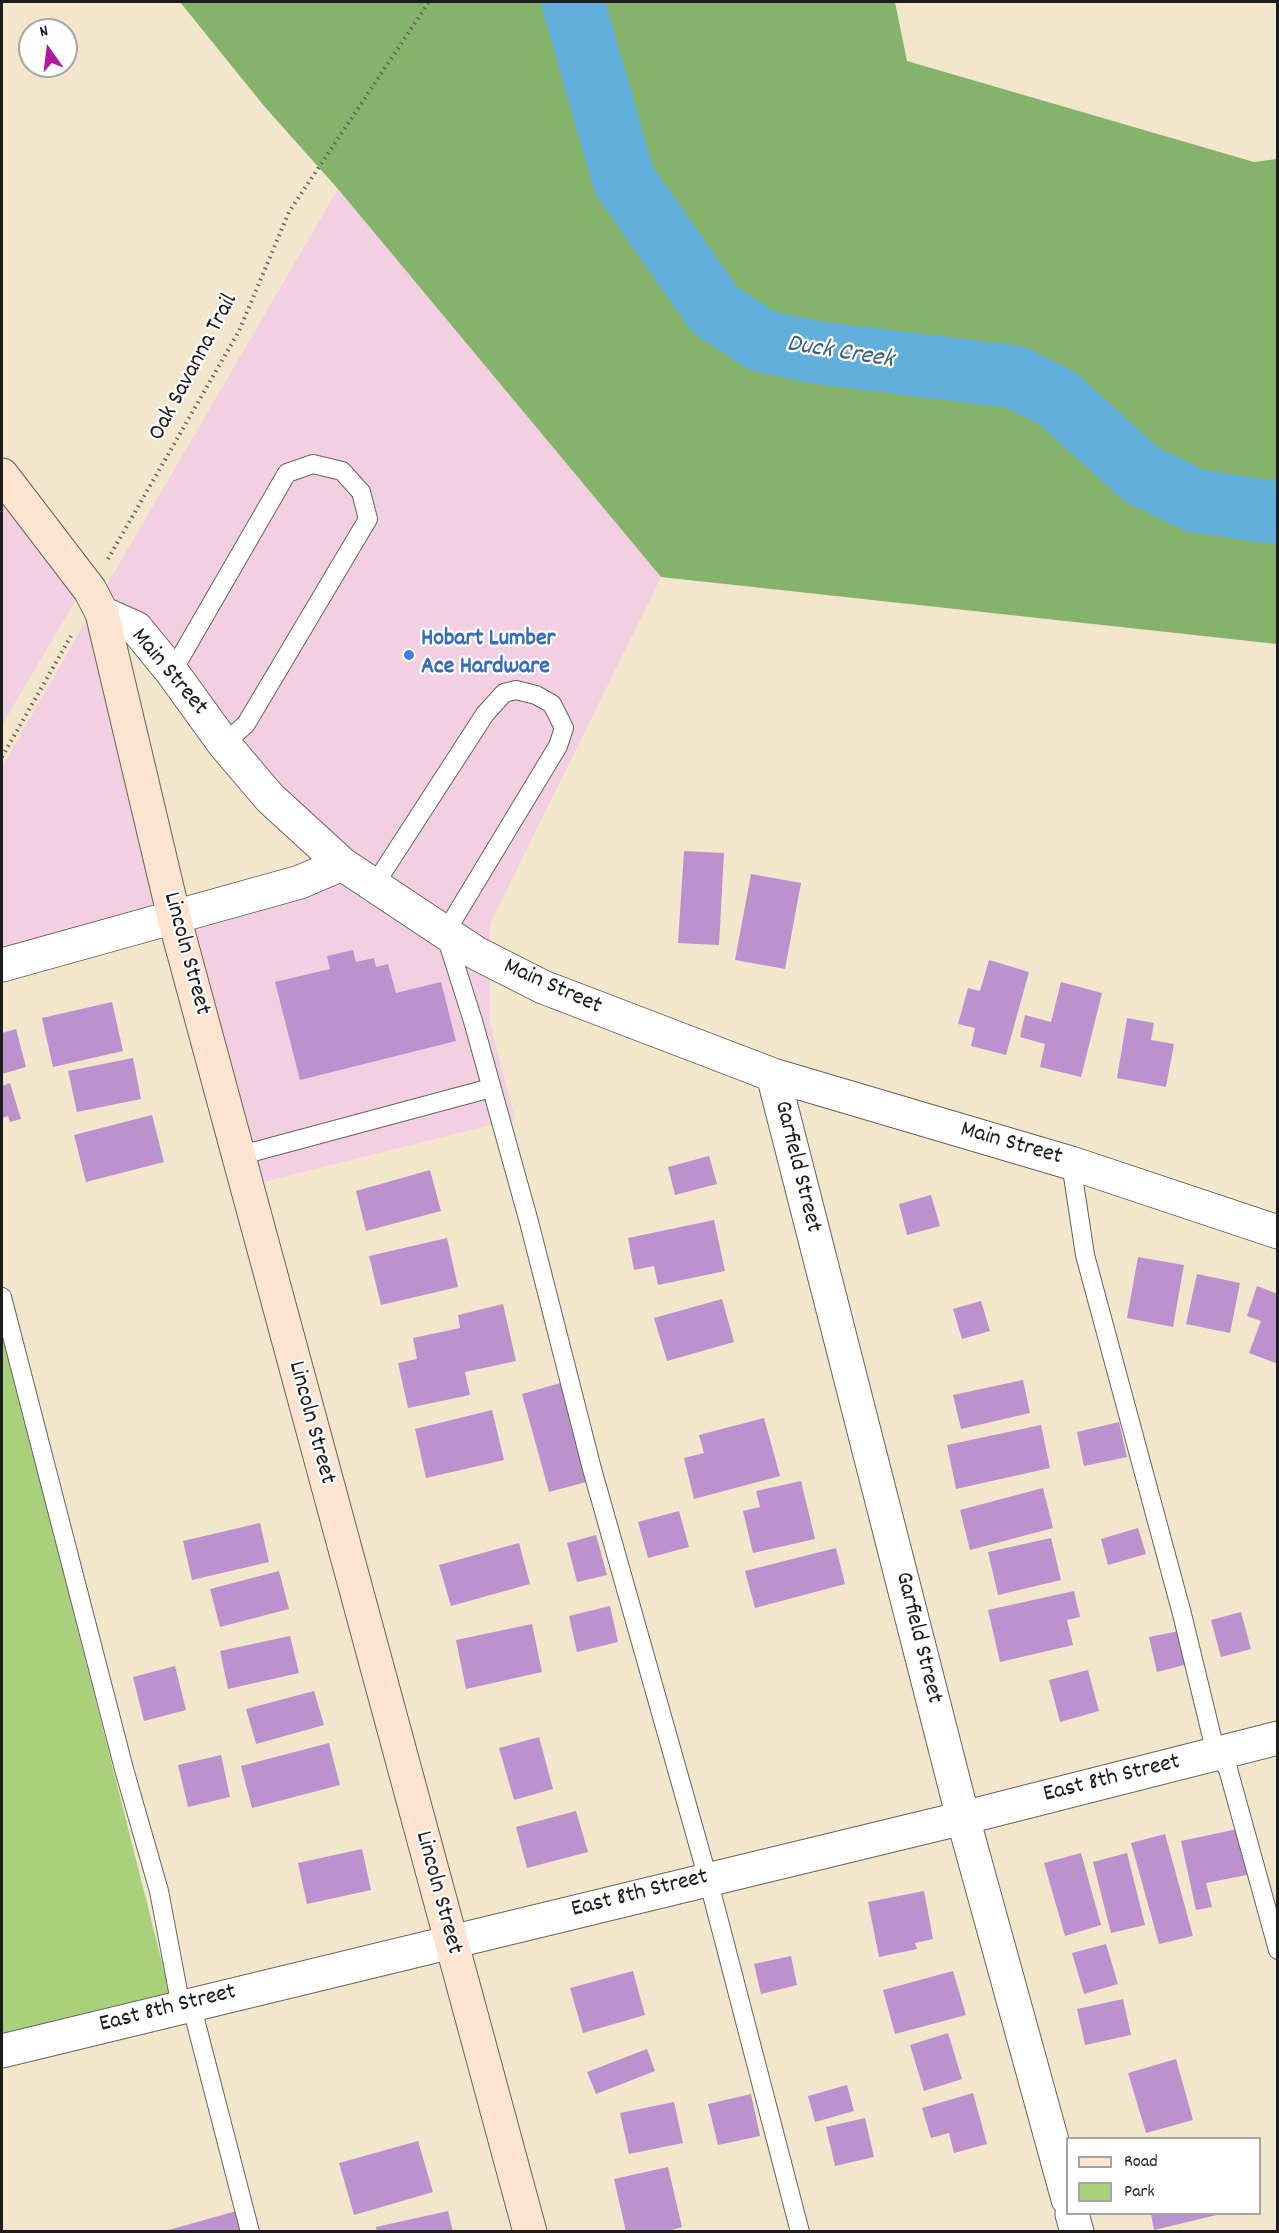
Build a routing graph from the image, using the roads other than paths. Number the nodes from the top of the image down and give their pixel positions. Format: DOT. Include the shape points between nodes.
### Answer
graph roads {
  1 [pos="2,475"];
  2 [pos="96,601"];
  3 [pos="172,672"];
  4 [pos="224,744"];
  5 [pos="342,864"];
  6 [pos="375,884"];
  7 [pos="174,917"];
  8 [pos="445,933"];
  9 [pos="2,965"];
  10 [pos="772,1075"];
  11 [pos="492,1088"];
  12 [pos="238,1156"];
  13 [pos="1071,1163"];
  14 [pos="1278,1232"];
  15 [pos="2,1297"];
  16 [pos="1278,1738"];
  17 [pos="1216,1754"];
  18 [pos="963,1818"];
  19 [pos="708,1879"];
  20 [pos="450,1941"];
  21 [pos="1278,1950"];
  22 [pos="186,2006"];
  23 [pos="2,2051"];
  24 [pos="1066,2192"];
  25 [pos="1072,2215"];
  26 [pos="250,2232"];
  27 [pos="530,2232"];
  28 [pos="800,2232"];
  29 [pos="1077,2232"];
  1 -- 2 [label="main road, Main Street"];
  2 -- 3 [label="street, Main Street" via="136,628"];
  2 -- 7 [label="main road, Lincoln Street"];
  3 -- 4 [label="street, Main Street"];
  3 -- 4 [label="lane" via="287,473 313,464 342,471 361,492 368,519 246,724"];
  4 -- 5 [label="street, Main Street" via="270,798"];
  5 -- 6 [label="street, Main Street"];
  5 -- 7 [label="street" via="300,882"];
  6 -- 8 [label="street, Main Street"];
  6 -- 8 [label="lane" via="485,714 504,693 516,690 552,704 564,728 558,746"];
  7 -- 9 [label="street"];
  7 -- 12 [label="main road, Lincoln Street"];
  8 -- 10 [label="street, Main Street" via="543,987"];
  8 -- 11 [label="lane"];
  10 -- 13 [label="street, Main Street"];
  10 -- 18 [label="street, Garfield Street"];
  11 -- 12 [label="lane"];
  11 -- 19 [label="lane" via="592,1469"];
  12 -- 20 [label="main road, Lincoln Street"];
  13 -- 14 [label="street, Main Street"];
  13 -- 17 [label="lane" via="1085,1255"];
  15 -- 22 [label="lane"];
  16 -- 17 [label="street, East 8th Street"];
  17 -- 18 [label="street, East 8th Street"];
  17 -- 21 [label="lane" via="1228,1769"];
  18 -- 19 [label="street, East 8th Street"];
  18 -- 24 [label="street, Garfield Street"];
  19 -- 20 [label="street, East 8th Street"];
  19 -- 28 [label="lane"];
  20 -- 22 [label="street, East 8th Street"];
  20 -- 27 [label="main road, Lincoln Street"];
  22 -- 23 [label="street, East 8th Street"];
  22 -- 26 [label="lane"];
  25 -- 29 [label="street"];
}
